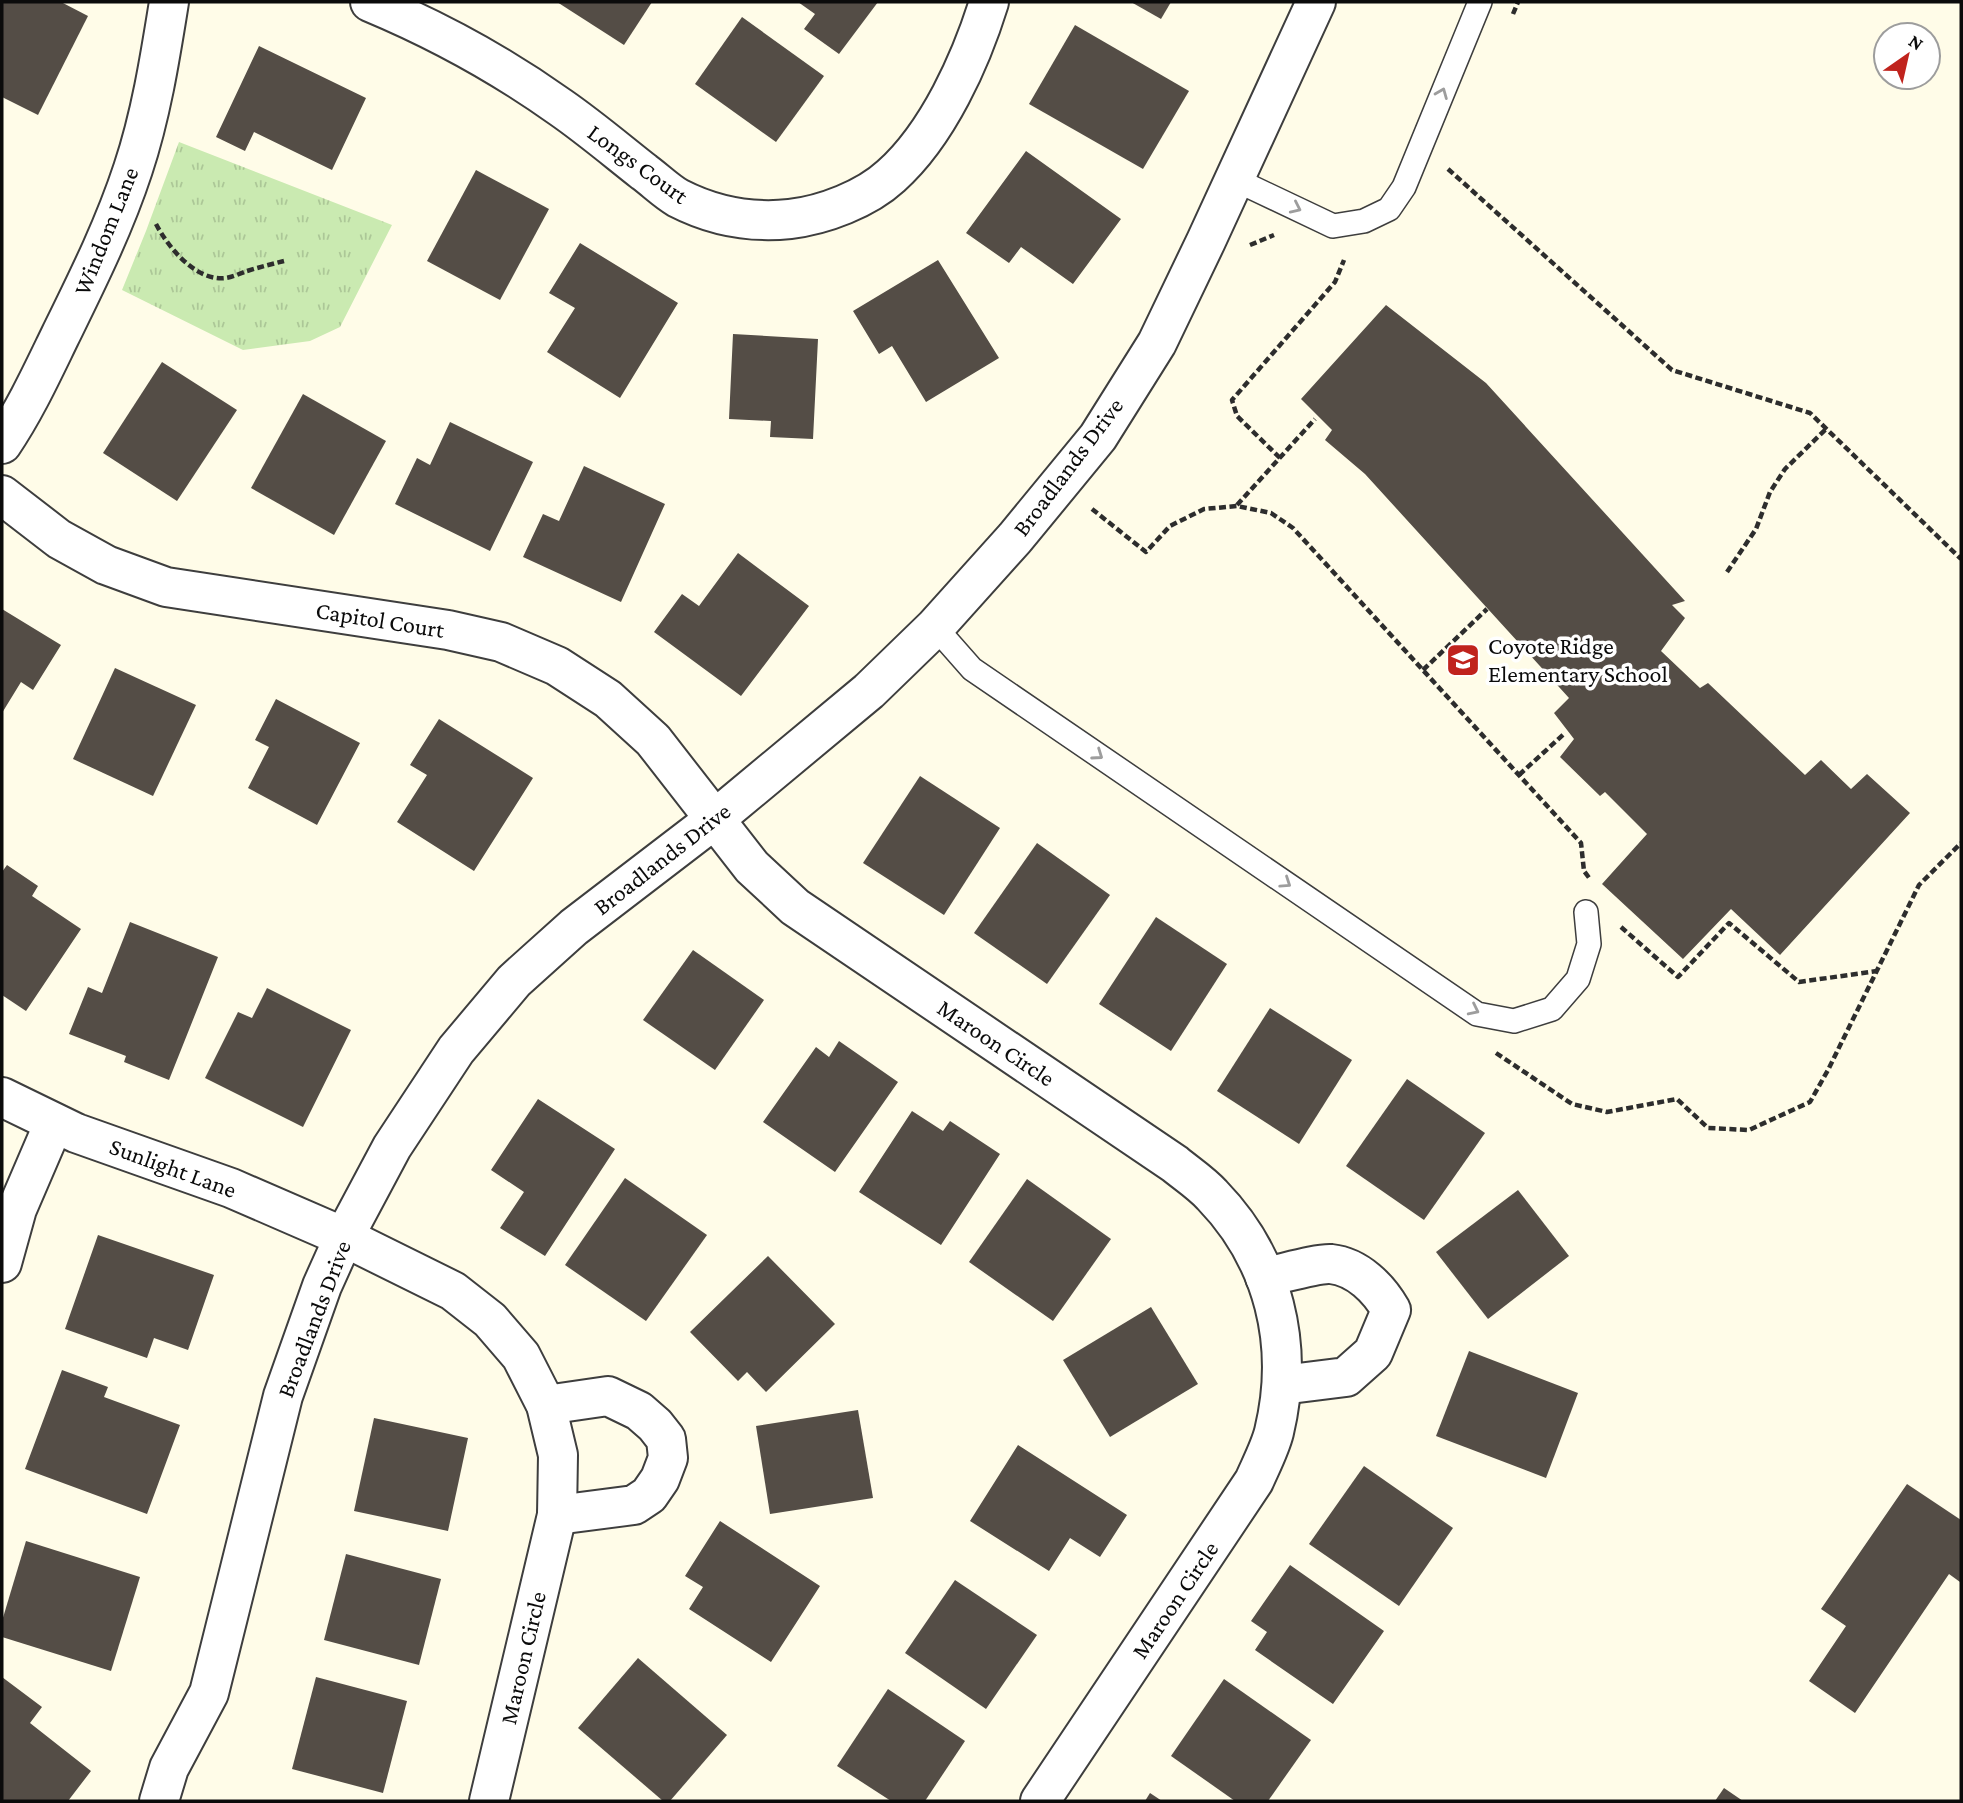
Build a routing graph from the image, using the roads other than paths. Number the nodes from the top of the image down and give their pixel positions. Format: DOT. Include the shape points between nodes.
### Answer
graph roads {
  1 [pos="169,2"];
  2 [pos="370,2"];
  3 [pos="989,2"];
  4 [pos="1316,2"];
  5 [pos="1480,2"];
  6 [pos="1234,179"];
  7 [pos="2,444"];
  8 [pos="2,495"];
  9 [pos="935,627"];
  10 [pos="715,819"];
  11 [pos="1586,912"];
  12 [pos="2,1097"];
  13 [pos="54,1123"];
  14 [pos="344,1237"];
  15 [pos="2,1263"];
  16 [pos="1265,1277"];
  17 [pos="1282,1385"];
  18 [pos="546,1405"];
  19 [pos="557,1515"];
  20 [pos="159,1801"];
  21 [pos="489,1801"];
  22 [pos="1040,1801"];
  1 -- 7 [label="street, Windom Lane" via="157,78 123,197 101,255"];
  2 -- 3 [label="street, Longs Court" via="486,59 560,107 676,197 722,215 767,221 812,216 852,201 891,177 923,141 960,77"];
  4 -- 6 [label="street, Broadlands Drive"];
  6 -- 5 [label="lane, one-way" via="1333,226 1364,221 1389,209 1404,187"];
  6 -- 9 [label="street, Broadlands Drive" via="1157,343 1098,437"];
  8 -- 10 [label="street, Capitol Court" via="60,539 106,565 166,586 448,630 501,642 557,666 608,699 653,740"];
  9 -- 10 [label="street, Broadlands Drive" via="869,691"];
  9 -- 11 [label="lane, one-way" via="972,669 1477,1014 1514,1021 1552,1009 1578,979 1589,944"];
  10 -- 14 [label="street, Broadlands Drive" via="574,927 514,981 456,1050 392,1147"];
  10 -- 16 [label="street, Maroon Circle" via="752,867 795,907 1211,1194 1244,1234"];
  12 -- 13 [label="street, Sunlight Lane"];
  13 -- 14 [label="street, Sunlight Lane" via="231,1188"];
  13 -- 15 [label="street" via="18,1209"];
  14 -- 18 [label="street, Maroon Circle" via="453,1291 490,1320 521,1356"];
  14 -- 20 [label="street, Broadlands Drive" via="283,1396 209,1693 169,1768"];
  16 -- 17 [label="street, Maroon Circle" via="1281,1337"];
  16 -- 17 [label="street" via="1330,1264 1347,1268 1369,1282 1391,1310 1373,1353 1346,1377"];
  17 -- 22 [label="street, Maroon Circle" via="1274,1434 1254,1481"];
  18 -- 19 [label="street, Maroon Circle" via="558,1455"];
  18 -- 19 [label="street" via="608,1396 654,1425 666,1439 668,1458 660,1479 634,1505"];
  19 -- 21 [label="street, Maroon Circle"];
}
